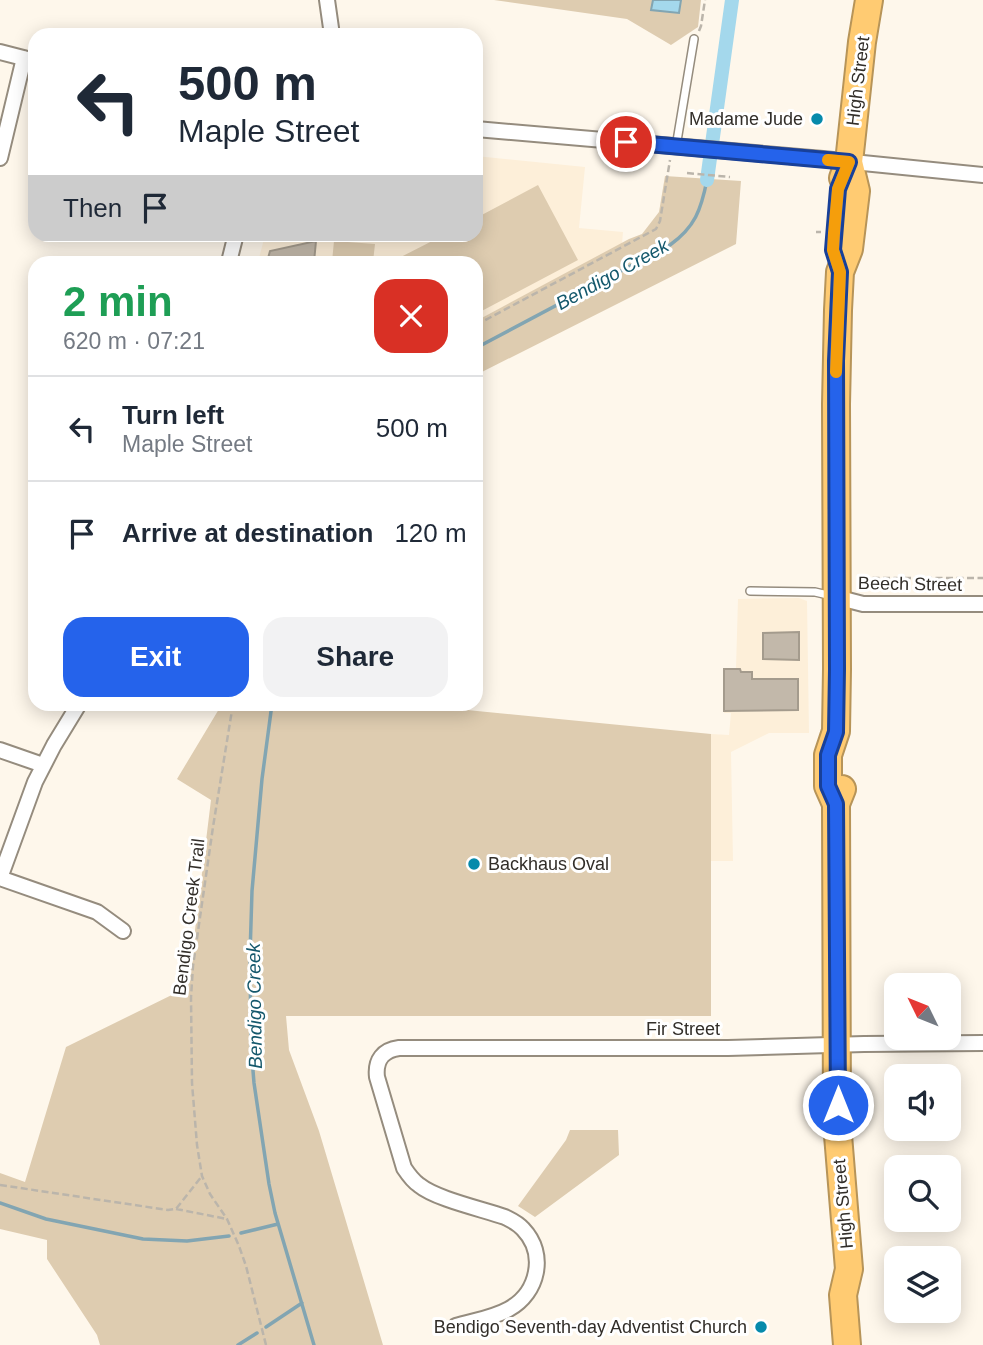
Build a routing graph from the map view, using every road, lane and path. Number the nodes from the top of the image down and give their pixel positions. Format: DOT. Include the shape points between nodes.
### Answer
graph roads {
  1 [pos="327,0"];
  2 [pos="705,0"];
  3 [pos="869,0"];
  4 [pos="331,28"];
  5 [pos="694,39"];
  6 [pos="0,52"];
  7 [pos="28,59"];
  8 [pos="28,62"];
  9 [pos="483,130"];
  10 [pos="676,147"];
  11 [pos="0,158"];
  12 [pos="849,162"];
  13 [pos="687,173"];
  14 [pos="983,175"];
  15 [pos="730,177"];
  16 [pos="483,321"];
  17 [pos="863,578"];
  18 [pos="983,578"];
  19 [pos="750,591"];
  20 [pos="836,597"];
  21 [pos="983,604"];
  22 [pos="75,711"];
  23 [pos="232,711"];
  24 [pos="0,750"];
  25 [pos="43,765"];
  26 [pos="0,878"];
  27 [pos="123,931"];
  28 [pos="983,1043"];
  29 [pos="837,1044"];
  30 [pos="202,1176"];
  31 [pos="0,1185"];
  32 [pos="176,1209"];
  33 [pos="227,1219"];
  34 [pos="849,1269"];
  35 [pos="456,1326"];
  36 [pos="266,1345"];
  37 [pos="847,1345"];
  38 [pos="864,1345"];
  1 -- 4 [label="street"];
  2 -- 5 [label="path"];
  3 -- 12 [label="highway, High Street"];
  5 -- 10 [label="lane"];
  6 -- 7 [label="street"];
  8 -- 11 [label="street"];
  9 -- 10 [label="street"];
  10 -- 12 [label="street"];
  10 -- 16 [label="path" via="656,229"];
  12 -- 14 [label="street"];
  12 -- 20 [label="highway, High Street" via="856,191 849,249 840,272"];
  13 -- 15 [label="path"];
  17 -- 18 [label="path"];
  19 -- 20 [label="lane" via="815,592"];
  20 -- 21 [label="street, Beech Street" via="863,604"];
  20 -- 29 [label="highway, High Street" via="836,732 828,755 828,786 836,804"];
  22 -- 25 [label="street"];
  23 -- 30 [label="path, Bendigo Creek Trail" via="191,983 192,1083"];
  24 -- 25 [label="street"];
  25 -- 26 [label="street"];
  26 -- 27 [label="street" via="97,912"];
  28 -- 29 [label="street, Fir Street"];
  29 -- 34 [label="highway, High Street" via="837,1123"];
  29 -- 35 [label="street, Fir Street" via="399,1048 384,1052 377,1077 408,1174 427,1191 514,1222 529,1236 536,1254 537,1273 527,1295 499,1313"];
  30 -- 32 [label="path"];
  30 -- 33 [label="path, Bendigo Creek Trail"];
  31 -- 32 [label="path"];
  32 -- 33 [label="path"];
  33 -- 36 [label="path" via="246,1266"];
  34 -- 37 [label="highway, High Street" via="843,1295"];
  34 -- 38 [label="highway, High Street" via="859,1291"];
}
